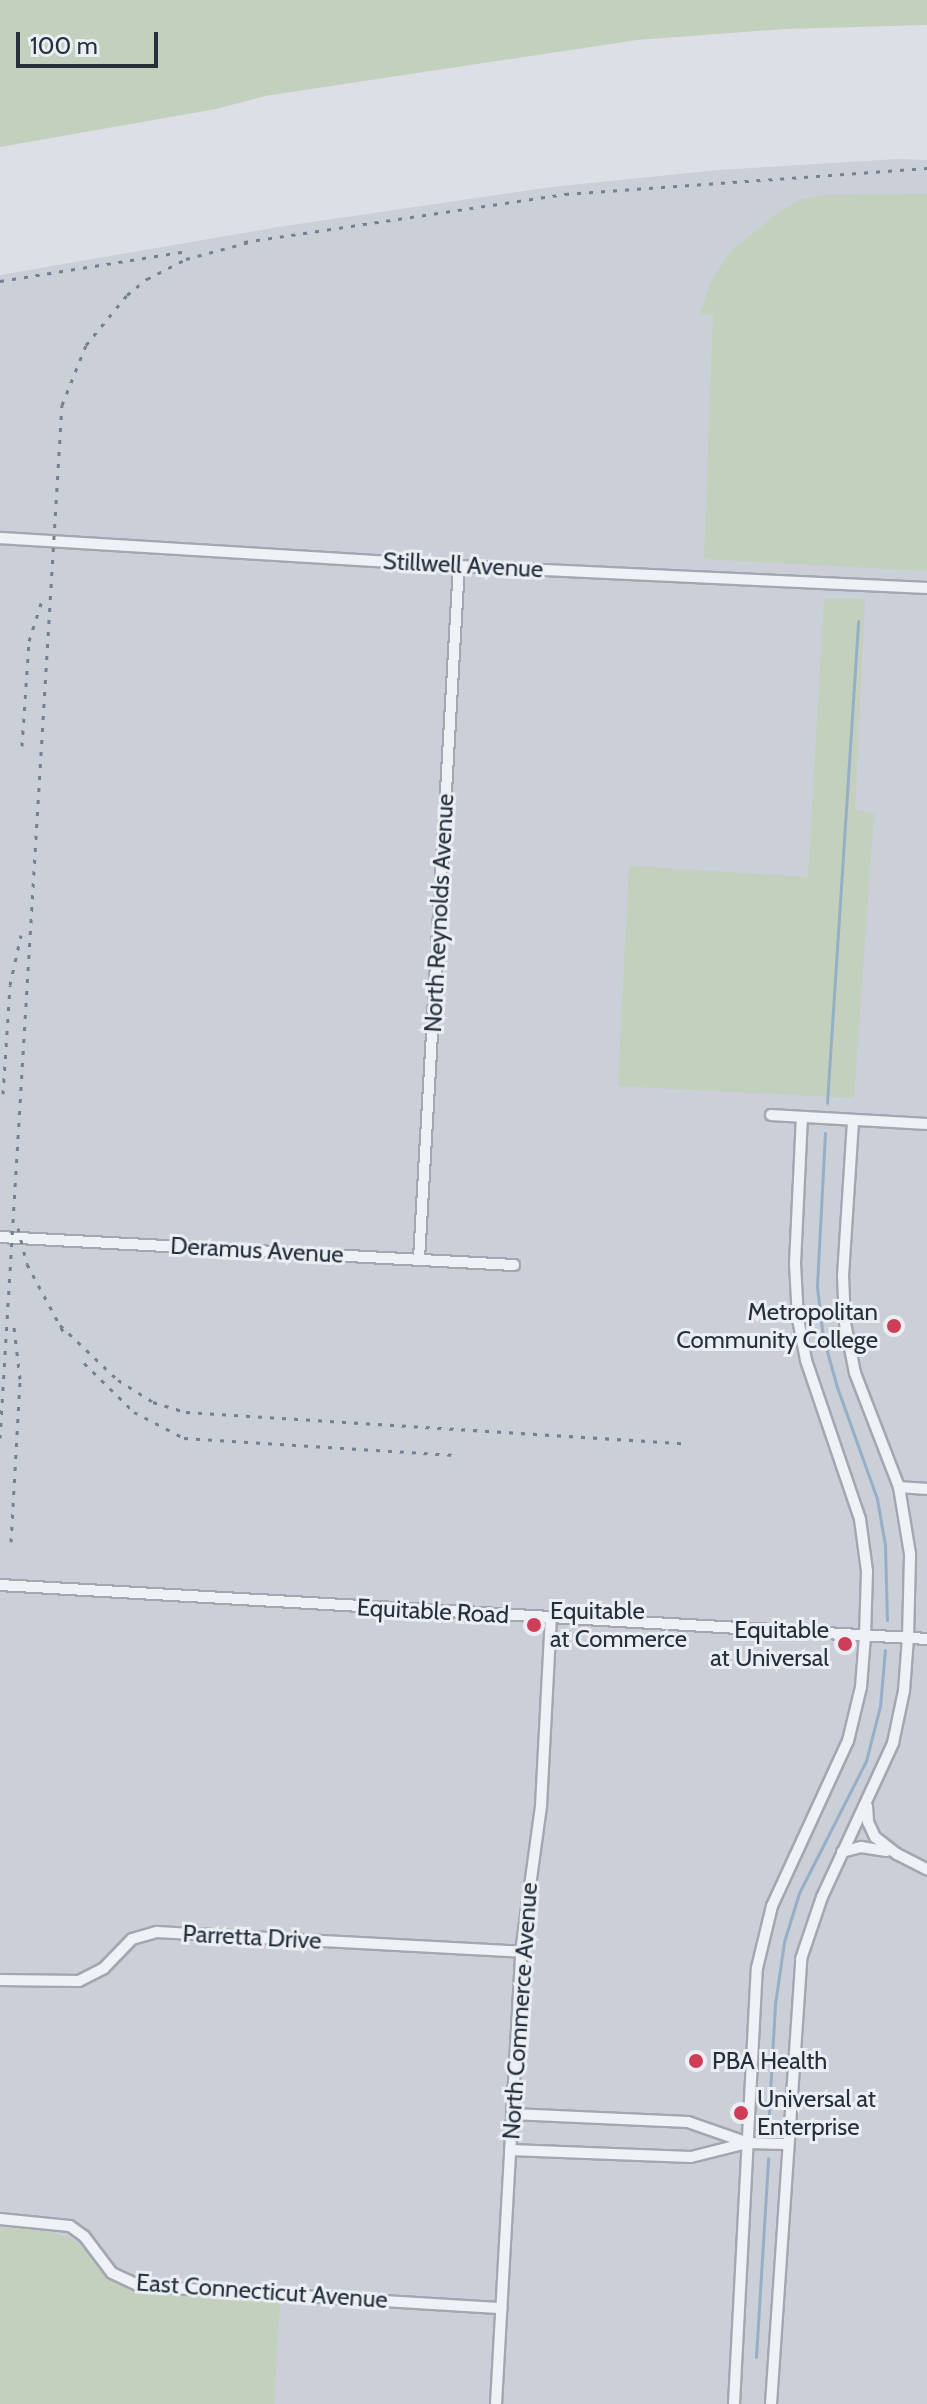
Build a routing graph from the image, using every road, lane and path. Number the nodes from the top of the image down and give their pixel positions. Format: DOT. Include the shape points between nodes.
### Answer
graph roads {
  1 [pos="0,538"];
  2 [pos="459,566"];
  3 [pos="927,588"];
  4 [pos="771,1115"];
  5 [pos="802,1117"];
  6 [pos="853,1120"];
  7 [pos="927,1124"];
  8 [pos="0,1237"];
  9 [pos="419,1259"];
  10 [pos="514,1265"];
  11 [pos="899,1487"];
  12 [pos="927,1489"];
  13 [pos="0,1585"];
  14 [pos="551,1618"];
  15 [pos="865,1636"];
  16 [pos="908,1638"];
  17 [pos="927,1639"];
  18 [pos="867,1802"];
  19 [pos="842,1852"];
  20 [pos="897,1854"];
  21 [pos="927,1869"];
  22 [pos="521,1952"];
  23 [pos="0,1980"];
  24 [pos="512,2114"];
  25 [pos="747,2143"];
  26 [pos="787,2144"];
  27 [pos="510,2150"];
  28 [pos="0,2219"];
  29 [pos="501,2308"];
  30 [pos="496,2404"];
  31 [pos="734,2404"];
  32 [pos="771,2404"];
  1 -- 2 [label="street, Stillwell Avenue"];
  2 -- 3 [label="street, Stillwell Avenue"];
  2 -- 9 [label="street, North Reynolds Avenue"];
  4 -- 5 [label="street"];
  5 -- 6 [label="street"];
  5 -- 15 [label="street" via="795,1264 798,1319 806,1360 860,1519 867,1571"];
  6 -- 7 [label="street"];
  6 -- 11 [label="street" via="845,1323 855,1373"];
  8 -- 9 [label="street, Deramus Avenue"];
  9 -- 10 [label="street, Deramus Avenue"];
  11 -- 12 [label="street"];
  11 -- 16 [label="street" via="910,1554"];
  13 -- 14 [label="street, Equitable Road"];
  14 -- 15 [label="street, Equitable Road"];
  14 -- 22 [label="street, North Commerce Avenue" via="541,1806"];
  15 -- 16 [label="street, Equitable Road"];
  15 -- 25 [label="street" via="861,1687 848,1741 784,1877 763,1935 754,1999"];
  16 -- 17 [label="street, Equitable Road"];
  16 -- 18 [label="street" via="899,1721"];
  18 -- 19 [label="street"];
  18 -- 20 [label="street" via="871,1830"];
  19 -- 20 [label="street" via="870,1847"];
  19 -- 26 [label="street" via="801,1959"];
  20 -- 21 [label="street"];
  22 -- 23 [label="street, Parretta Drive" via="157,1932 132,1939 104,1968 79,1981"];
  22 -- 24 [label="street, North Commerce Avenue"];
  24 -- 25 [label="street" via="688,2122"];
  24 -- 27 [label="street, North Commerce Avenue"];
  25 -- 26 [label="street"];
  25 -- 27 [label="street" via="691,2157"];
  25 -- 31 [label="street"];
  26 -- 32 [label="street"];
  27 -- 29 [label="street, North Commerce Avenue"];
  28 -- 29 [label="street, East Connecticut Avenue" via="70,2226 112,2273 140,2286"];
  29 -- 30 [label="street, North Commerce Avenue"];
}
